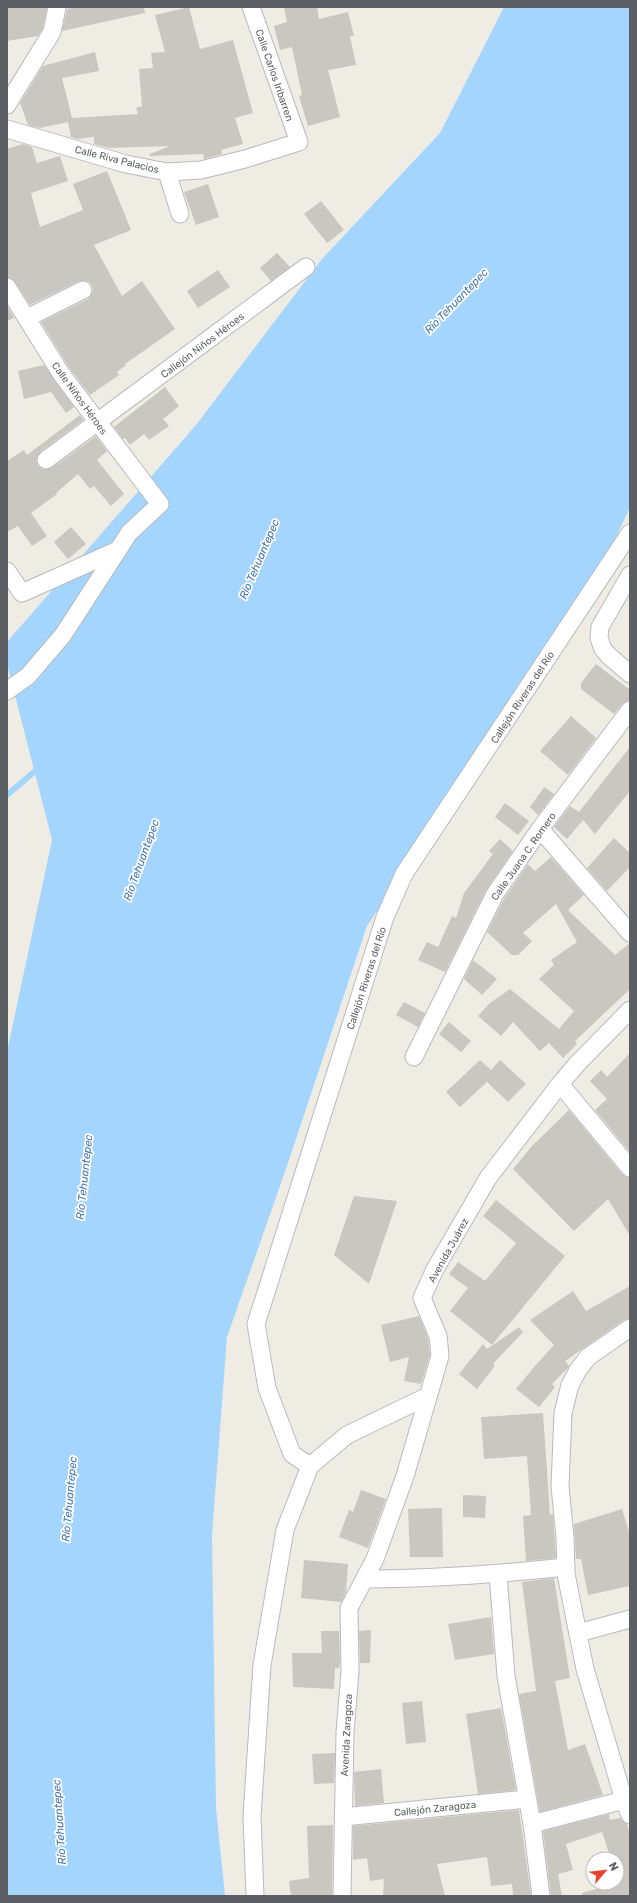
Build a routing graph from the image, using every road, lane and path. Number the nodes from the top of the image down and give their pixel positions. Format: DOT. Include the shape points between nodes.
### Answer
graph roads {
  1 [pos="57,7"];
  2 [pos="251,7"];
  3 [pos="7,105"];
  4 [pos="7,129"];
  5 [pos="299,142"];
  6 [pos="167,172"];
  7 [pos="180,214"];
  8 [pos="306,268"];
  9 [pos="7,286"];
  10 [pos="84,290"];
  11 [pos="27,318"];
  12 [pos="98,423"];
  13 [pos="46,460"];
  14 [pos="630,533"];
  15 [pos="118,550"];
  16 [pos="7,571"];
  17 [pos="630,575"];
  18 [pos="630,674"];
  19 [pos="7,691"];
  20 [pos="630,710"];
  21 [pos="540,829"];
  22 [pos="630,933"];
  23 [pos="630,1010"];
  24 [pos="414,1057"];
  25 [pos="560,1084"];
  26 [pos="630,1168"];
  27 [pos="630,1328"];
  28 [pos="428,1396"];
  29 [pos="310,1466"];
  30 [pos="566,1567"];
  31 [pos="498,1574"];
  32 [pos="365,1579"];
  33 [pos="630,1619"];
  34 [pos="578,1633"];
  35 [pos="527,1799"];
  36 [pos="627,1808"];
  37 [pos="343,1817"];
  38 [pos="532,1824"];
  39 [pos="255,1896"];
  40 [pos="342,1896"];
  41 [pos="541,1896"];
  1 -- 3 [label="street" via="52,32"];
  2 -- 5 [label="street, Calle Carlos Iribarren"];
  4 -- 6 [label="street, Calle Riva Palacios" via="126,164"];
  5 -- 6 [label="street, Calle Riva Palacios" via="201,170"];
  6 -- 7 [label="street"];
  8 -- 12 [label="street, Callejón Niños Héroes"];
  9 -- 11 [label="street, Calle Niños Héroes"];
  10 -- 11 [label="street"];
  11 -- 12 [label="street, Calle Niños Héroes" via="62,375"];
  12 -- 13 [label="street, Callejón Niños Héroes"];
  12 -- 15 [label="street, Calle Niños Héroes" via="160,504 129,533"];
  14 -- 29 [label="street, Callejón Riveras del Río" via="404,874 385,916 256,1324 267,1388 292,1454"];
  15 -- 16 [label="street" via="22,593"];
  15 -- 19 [label="street" via="63,635 28,676"];
  17 -- 18 [label="street" via="600,627 599,638 609,656"];
  20 -- 21 [label="street, Calle Juana C. Romero"];
  21 -- 22 [label="street"];
  21 -- 24 [label="street, Calle Juana C. Romero" via="495,894"];
  23 -- 25 [label="street, Avenida Juárez"];
  25 -- 26 [label="street"];
  25 -- 28 [label="street, Avenida Juárez" via="488,1178 434,1271 422,1298 438,1336 440,1356"];
  27 -- 30 [label="street" via="588,1357 578,1370 566,1397 560,1437 560,1486"];
  28 -- 29 [label="street" via="347,1435"];
  28 -- 32 [label="street, Avenida Juárez" via="405,1476 375,1559"];
  29 -- 39 [label="street" via="285,1530 262,1665 252,1816"];
  30 -- 31 [label="street"];
  30 -- 34 [label="street"];
  31 -- 32 [label="street"];
  31 -- 35 [label="street" via="506,1676"];
  32 -- 37 [label="street, Avenida Zaragoza" via="349,1608 350,1671 345,1733"];
  33 -- 34 [label="street"];
  34 -- 36 [label="street" via="585,1669"];
  35 -- 37 [label="street, Callejón Zaragoza"];
  35 -- 38 [label="street"];
  36 -- 38 [label="street"];
  37 -- 40 [label="street, Avenida Zaragoza"];
  38 -- 41 [label="street"];
}
